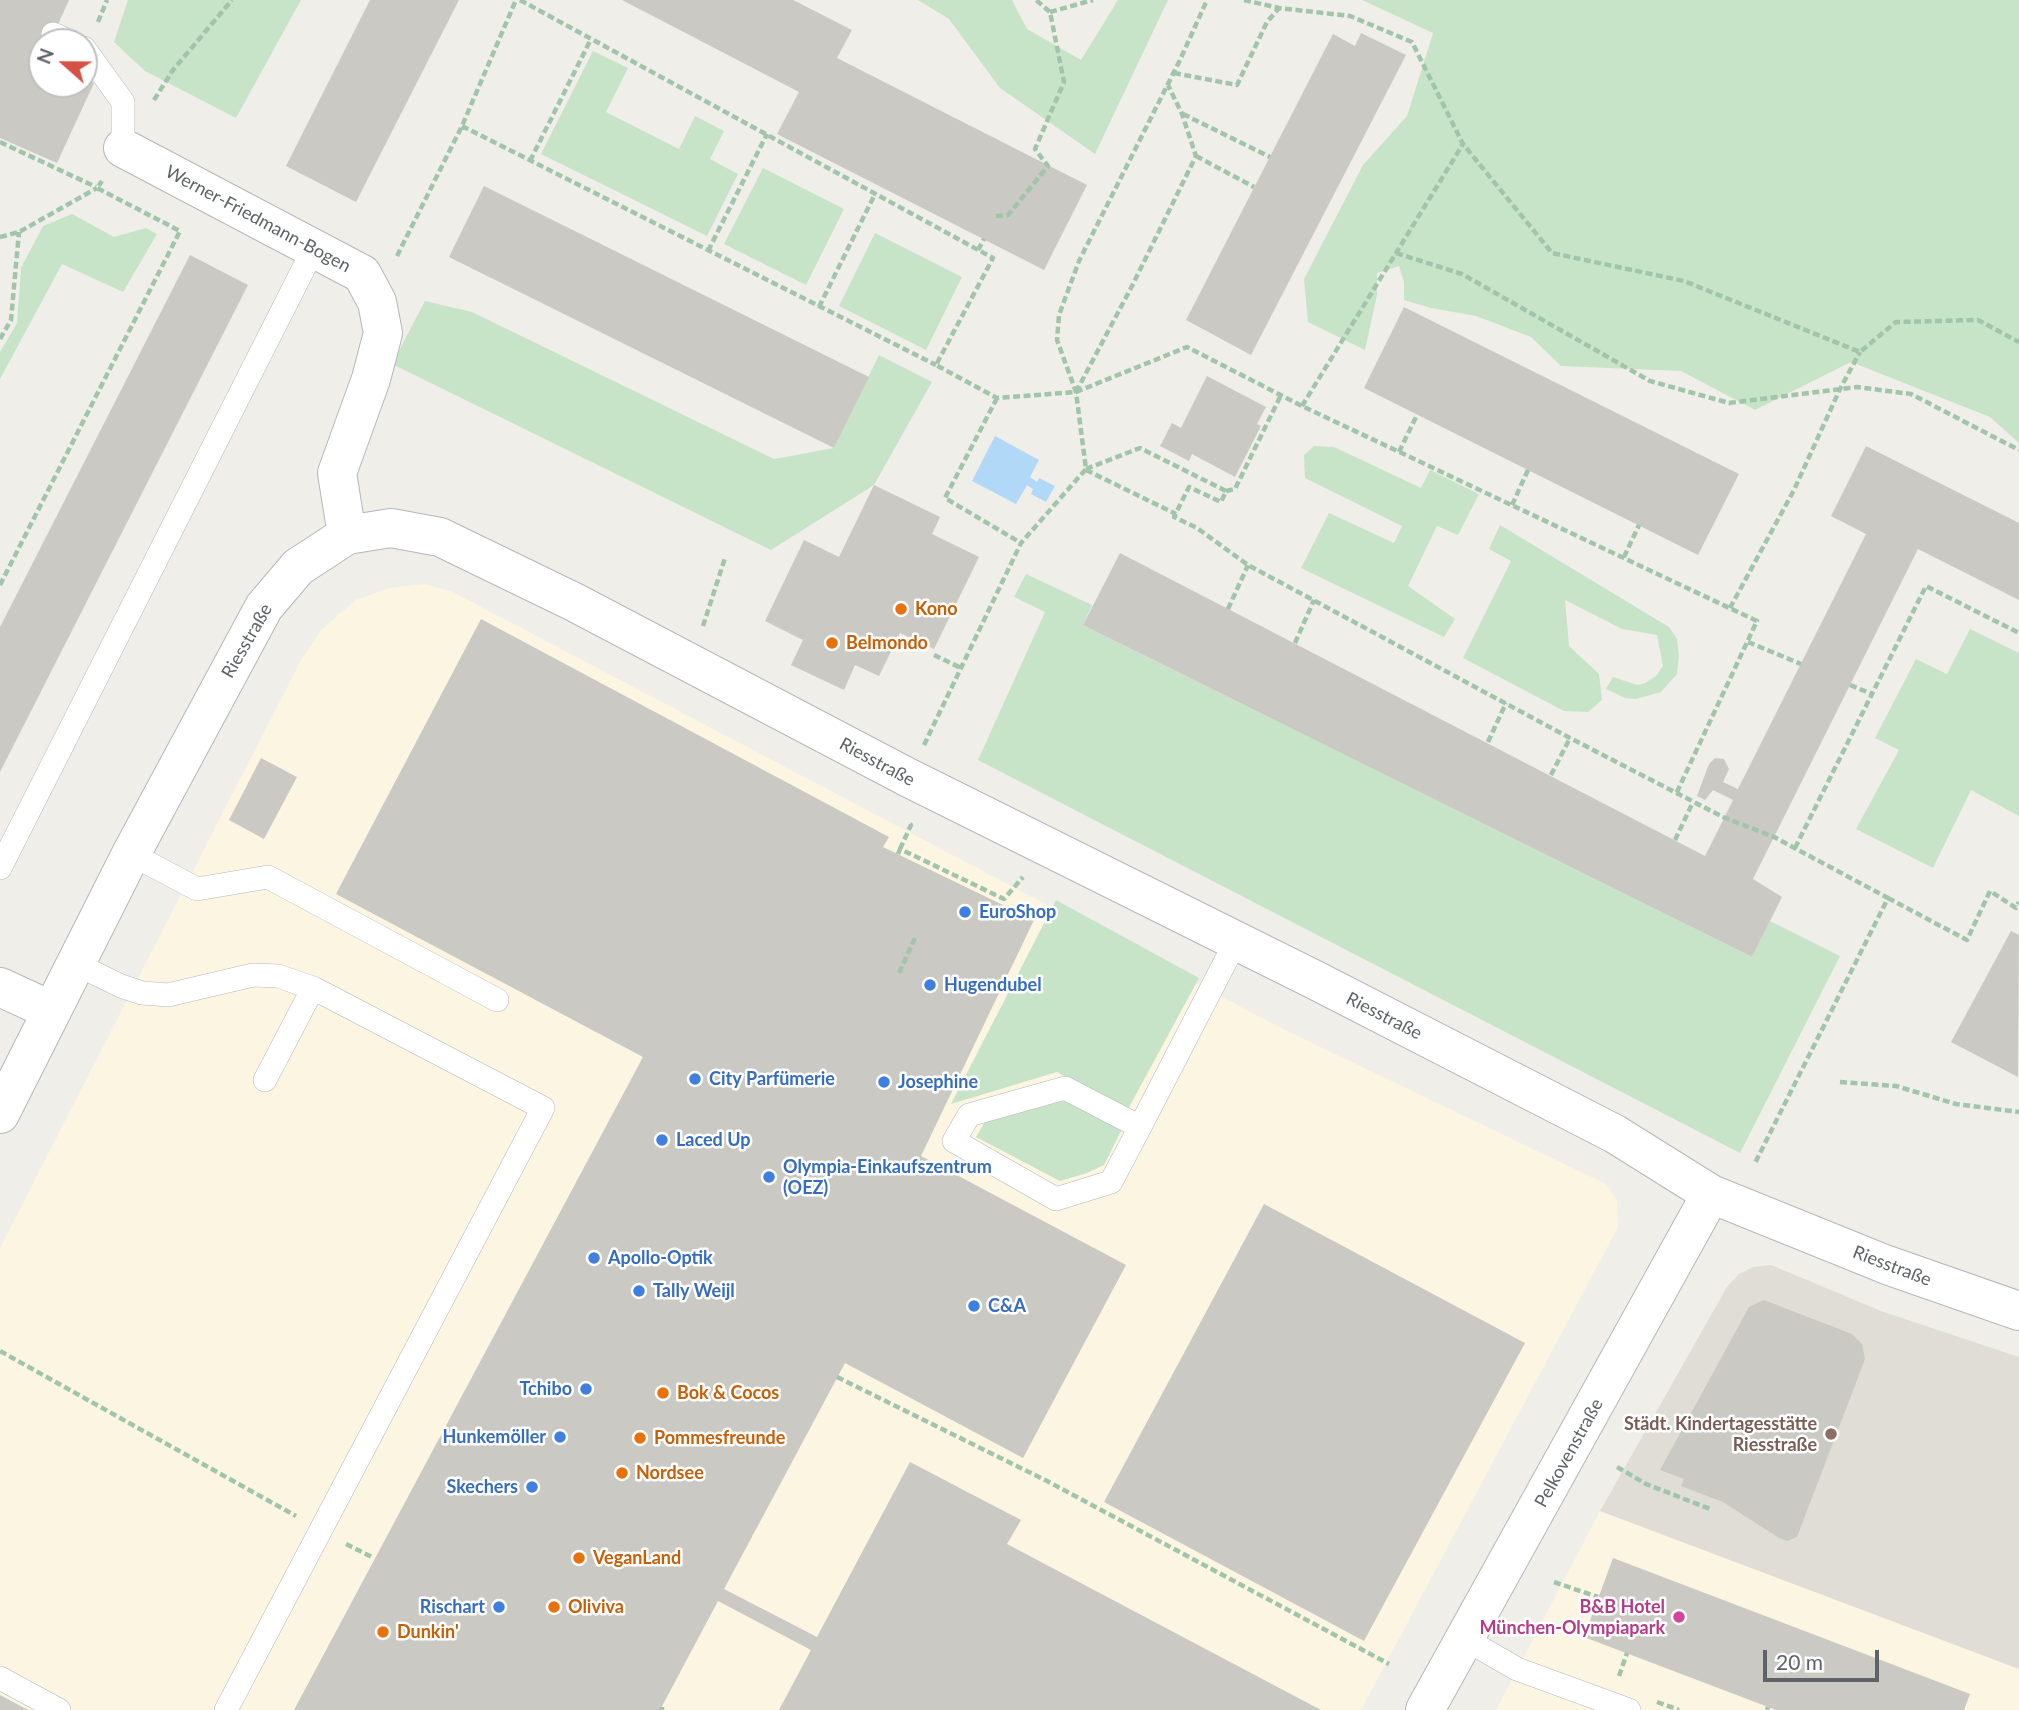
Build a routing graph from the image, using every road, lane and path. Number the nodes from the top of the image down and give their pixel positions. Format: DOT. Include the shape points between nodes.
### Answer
graph roads {
  1 [pos="232,0"];
  2 [pos="518,0"];
  3 [pos="1036,0"];
  4 [pos="1093,0"];
  5 [pos="1206,0"];
  6 [pos="1244,0"];
  7 [pos="1279,8"];
  8 [pos="1050,12"];
  9 [pos="591,38"];
  10 [pos="98,67"];
  11 [pos="1174,73"];
  12 [pos="1168,84"];
  13 [pos="1182,114"];
  14 [pos="462,126"];
  15 [pos="767,134"];
  16 [pos="0,142"];
  17 [pos="1463,144"];
  18 [pos="123,148"];
  19 [pos="1035,149"];
  20 [pos="1196,156"];
  21 [pos="1031,157"];
  22 [pos="1270,157"];
  23 [pos="530,161"];
  24 [pos="1254,187"];
  25 [pos="97,188"];
  26 [pos="876,194"];
  27 [pos="996,216"];
  28 [pos="19,232"];
  29 [pos="0,237"];
  30 [pos="984,239"];
  31 [pos="314,248"];
  32 [pos="978,250"];
  33 [pos="708,251"];
  34 [pos="1396,253"];
  35 [pos="398,254"];
  36 [pos="819,307"];
  37 [pos="0,339"];
  38 [pos="2019,342"];
  39 [pos="1860,352"];
  40 [pos="936,365"];
  41 [pos="1840,388"];
  42 [pos="1076,392"];
  43 [pos="1281,395"];
  44 [pos="997,398"];
  45 [pos="1302,406"];
  46 [pos="1417,415"];
  47 [pos="2019,450"];
  48 [pos="1399,452"];
  49 [pos="1086,469"];
  50 [pos="1528,470"];
  51 [pos="1226,491"];
  52 [pos="1512,505"];
  53 [pos="1176,514"];
  54 [pos="1639,525"];
  55 [pos="347,535"];
  56 [pos="1021,543"];
  57 [pos="1624,556"];
  58 [pos="725,558"];
  59 [pos="1248,565"];
  60 [pos="0,585"];
  61 [pos="1314,600"];
  62 [pos="1730,608"];
  63 [pos="1228,609"];
  64 [pos="2019,633"];
  65 [pos="1748,642"];
  66 [pos="1294,643"];
  67 [pos="934,654"];
  68 [pos="691,663"];
  69 [pos="1801,664"];
  70 [pos="961,668"];
  71 [pos="1850,685"];
  72 [pos="1872,694"];
  73 [pos="1506,703"];
  74 [pos="1570,738"];
  75 [pos="928,739"];
  76 [pos="1488,742"];
  77 [pos="1551,775"];
  78 [pos="1676,794"];
  79 [pos="1693,802"];
  80 [pos="911,825"];
  81 [pos="1675,840"];
  82 [pos="1796,848"];
  83 [pos="131,853"];
  84 [pos="0,869"];
  85 [pos="1024,877"];
  86 [pos="1888,898"];
  87 [pos="2019,902"];
  88 [pos="2017,909"];
  89 [pos="915,938"];
  90 [pos="1236,941"];
  91 [pos="76,964"];
  92 [pos="899,973"];
  93 [pos="0,987"];
  94 [pos="313,988"];
  95 [pos="497,1000"];
  96 [pos="52,1011"];
  97 [pos="265,1080"];
  98 [pos="1840,1082"];
  99 [pos="2019,1112"];
  100 [pos="0,1114"];
  101 [pos="1140,1127"];
  102 [pos="1754,1165"];
  103 [pos="1711,1194"];
  104 [pos="2019,1311"];
  105 [pos="0,1351"];
  106 [pos="837,1377"];
  107 [pos="1617,1467"];
  108 [pos="1710,1508"];
  109 [pos="321,1530"];
  110 [pos="374,1558"];
  111 [pos="1554,1582"];
  112 [pos="1598,1597"];
  113 [pos="1465,1639"];
  114 [pos="1389,1664"];
  115 [pos="0,1678"];
  116 [pos="59,1710"];
  117 [pos="226,1710"];
  118 [pos="1425,1710"];
  119 [pos="1629,1710"];
  1 -- 18 [label="path" via="173,70"];
  2 -- 9 [label="path"];
  2 -- 14 [label="path"];
  3 -- 8 [label="path"];
  4 -- 8 [label="path"];
  5 -- 11 [label="path"];
  6 -- 7 [label="path"];
  7 -- 11 [label="path" via="1267,22 1237,85"];
  7 -- 17 [label="path" via="1350,16 1412,42"];
  8 -- 19 [label="path" via="1064,82"];
  9 -- 15 [label="path"];
  9 -- 23 [label="path"];
  10 -- 18 [label="lane" via="123,102"];
  11 -- 12 [label="path"];
  12 -- 13 [label="path"];
  12 -- 42 [label="path" via="1079,261 1059,315 1057,340"];
  13 -- 20 [label="path"];
  13 -- 22 [label="path"];
  14 -- 23 [label="path"];
  14 -- 35 [label="path"];
  15 -- 26 [label="path"];
  15 -- 33 [label="path"];
  16 -- 25 [label="path"];
  17 -- 34 [label="path"];
  17 -- 39 [label="path" via="1552,253 1684,281"];
  18 -- 25 [label="path"];
  18 -- 31 [label="street, Werner-Friedmann-Bogen"];
  19 -- 21 [label="path"];
  19 -- 27 [label="path" via="1048,166 1008,215"];
  20 -- 24 [label="path"];
  20 -- 42 [label="path"];
  23 -- 33 [label="path"];
  25 -- 28 [label="path"];
  25 -- 60 [label="path" via="180,231"];
  26 -- 32 [label="path"];
  26 -- 36 [label="path"];
  28 -- 29 [label="path"];
  28 -- 37 [label="path" via="11,320"];
  30 -- 32 [label="path"];
  31 -- 55 [label="street, Werner-Friedmann-Bogen" via="362,274 377,302 383,332 337,473"];
  31 -- 84 [label="lane"];
  32 -- 40 [label="path" via="993,258"];
  33 -- 36 [label="path"];
  34 -- 41 [label="path" via="1462,275 1650,381 1728,403"];
  34 -- 45 [label="path"];
  36 -- 40 [label="path"];
  38 -- 39 [label="path" via="1978,320 1896,322"];
  39 -- 41 [label="path"];
  40 -- 44 [label="path"];
  41 -- 47 [label="path" via="1911,394"];
  41 -- 62 [label="path" via="1794,490"];
  42 -- 43 [label="path" via="1187,347"];
  42 -- 44 [label="path"];
  42 -- 49 [label="path"];
  43 -- 45 [label="path"];
  43 -- 51 [label="path" via="1235,489"];
  44 -- 56 [label="path" via="945,498"];
  45 -- 48 [label="path"];
  46 -- 48 [label="path"];
  48 -- 52 [label="path"];
  49 -- 51 [label="path" via="1140,448"];
  49 -- 53 [label="path"];
  49 -- 56 [label="path"];
  50 -- 52 [label="path"];
  51 -- 53 [label="path" via="1221,502 1189,487"];
  52 -- 57 [label="path"];
  53 -- 59 [label="path" via="1174,517"];
  54 -- 57 [label="path"];
  55 -- 68 [label="street, Riesstraße" via="391,528 440,537"];
  55 -- 83 [label="street, Riesstraße" via="298,567 264,607"];
  56 -- 70 [label="path"];
  57 -- 62 [label="path"];
  58 -- 68 [label="path"];
  59 -- 61 [label="path"];
  59 -- 63 [label="path"];
  61 -- 66 [label="path"];
  61 -- 73 [label="path"];
  62 -- 65 [label="path" via="1757,621"];
  64 -- 72 [label="path" via="1926,586"];
  65 -- 69 [label="path"];
  65 -- 78 [label="path"];
  67 -- 70 [label="path"];
  68 -- 90 [label="street, Riesstraße" via="906,777"];
  70 -- 75 [label="path"];
  71 -- 72 [label="path"];
  72 -- 82 [label="path"];
  73 -- 74 [label="path"];
  73 -- 76 [label="path"];
  74 -- 77 [label="path"];
  74 -- 78 [label="path"];
  78 -- 79 [label="path"];
  79 -- 81 [label="path"];
  79 -- 82 [label="path"];
  80 -- 85 [label="path" via="899,852 1004,899"];
  82 -- 86 [label="path"];
  83 -- 91 [label="street, Riesstraße"];
  83 -- 95 [label="lane" via="197,889 268,877"];
  86 -- 88 [label="path" via="1967,940 1990,891"];
  86 -- 102 [label="path"];
  87 -- 88 [label="path"];
  89 -- 92 [label="path"];
  90 -- 101 [label="lane"];
  90 -- 103 [label="street, Riesstraße" via="1615,1134"];
  91 -- 94 [label="lane" via="142,993 168,995 253,975 278,976"];
  91 -- 96 [label="street, Riesstraße"];
  93 -- 96 [label="street"];
  94 -- 97 [label="lane"];
  94 -- 109 [label="lane" via="543,1108"];
  96 -- 100 [label="street, Riesstraße"];
  98 -- 99 [label="path" via="1896,1086 1956,1104"];
  101 -- 101 [label="lane" via="1065,1088 969,1115 954,1141 1056,1199 1111,1182"];
  103 -- 104 [label="street, Riesstraße" via="1887,1265"];
  103 -- 113 [label="street, Pelkovenstraße"];
  105 -- 109 [label="path"];
  106 -- 114 [label="path" via="1047,1481"];
  107 -- 108 [label="path" via="1646,1484"];
  109 -- 110 [label="path"];
  109 -- 117 [label="lane"];
  111 -- 112 [label="path"];
  113 -- 118 [label="street, Pelkovenstraße"];
  113 -- 119 [label="lane" via="1517,1669"];
  115 -- 116 [label="lane"];
}
